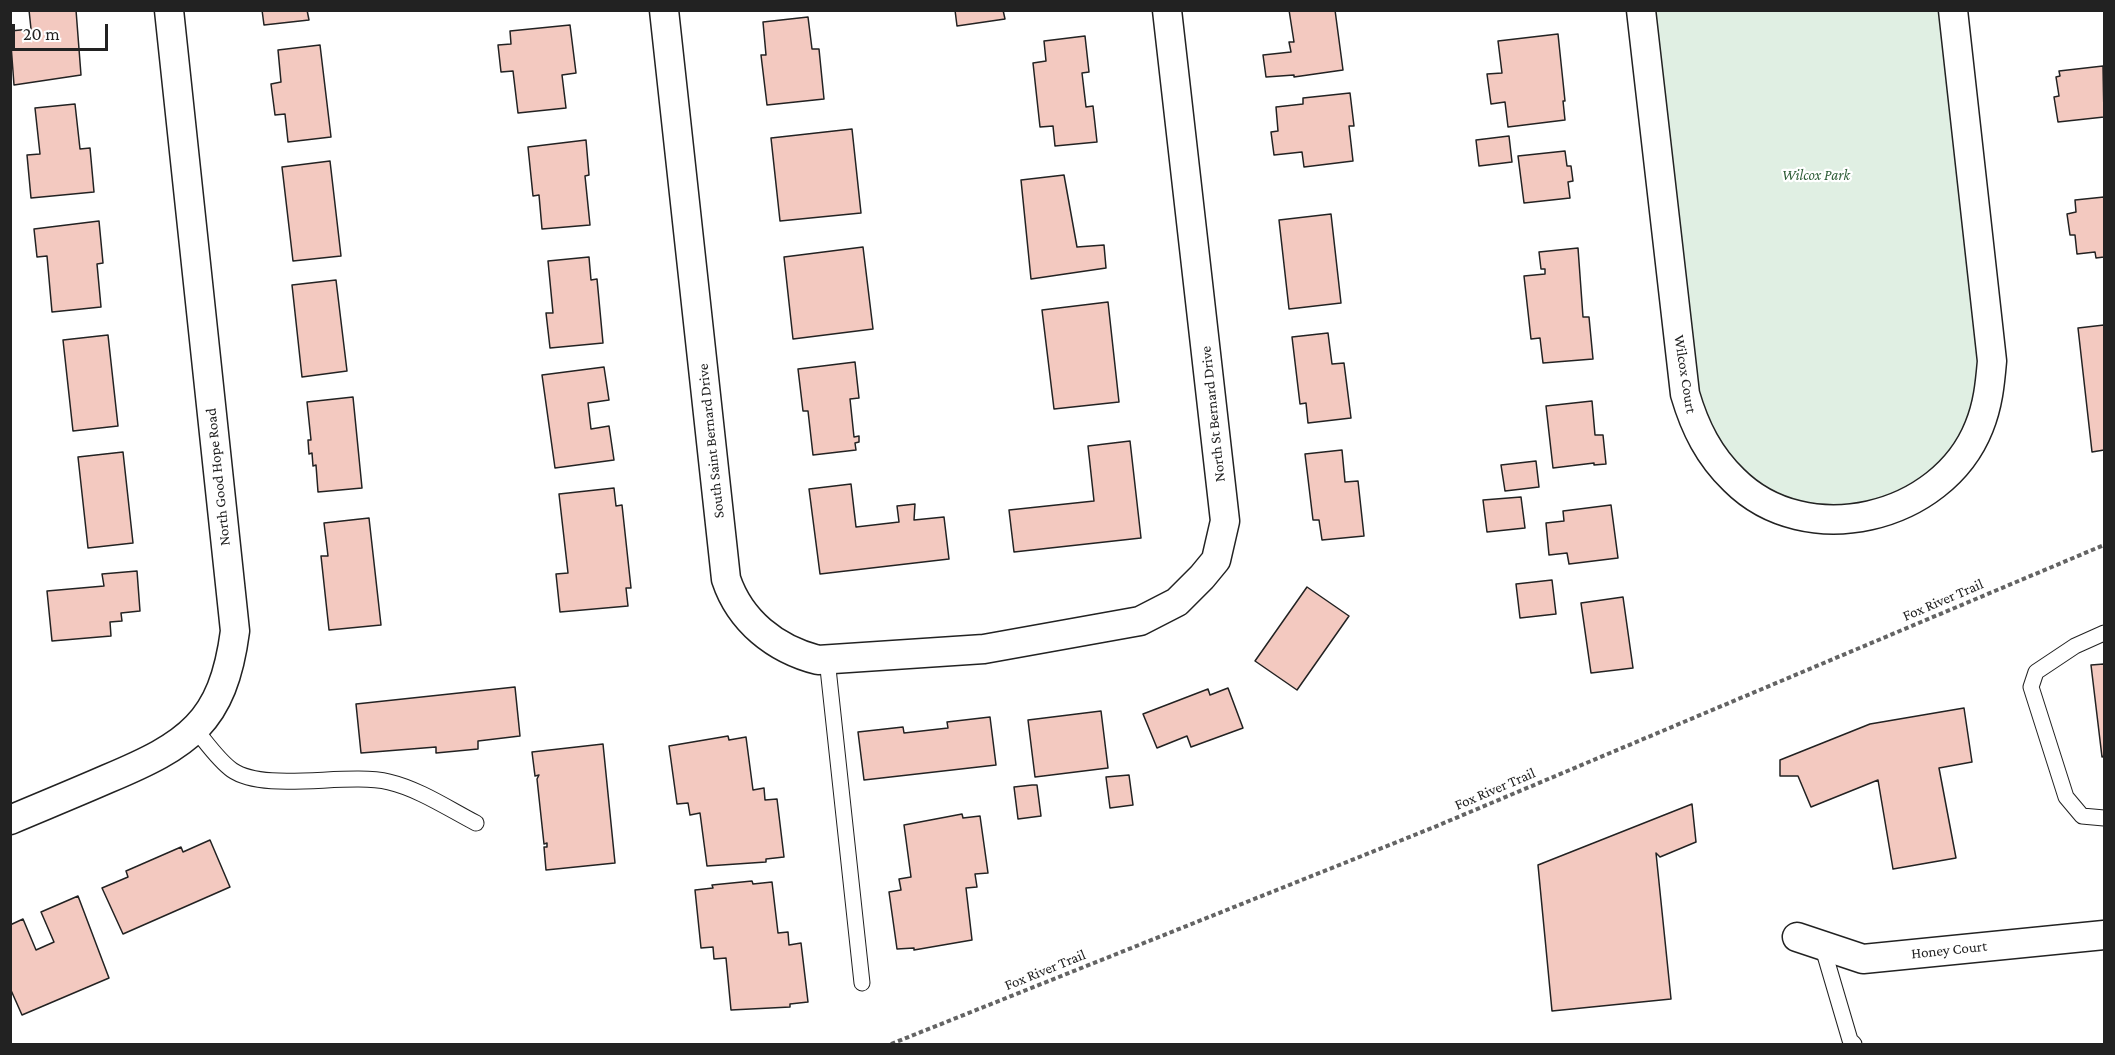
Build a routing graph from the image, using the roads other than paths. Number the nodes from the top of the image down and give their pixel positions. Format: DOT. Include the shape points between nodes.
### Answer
graph roads {
  1 [pos="168,10"];
  2 [pos="664,10"];
  3 [pos="1167,10"];
  4 [pos="1641,10"];
  5 [pos="1953,10"];
  6 [pos="2104,633"];
  7 [pos="984,649"];
  8 [pos="827,659"];
  9 [pos="195,729"];
  10 [pos="2104,818"];
  11 [pos="10,820"];
  12 [pos="476,823"];
  13 [pos="2104,935"];
  14 [pos="1809,941"];
  15 [pos="862,983"];
  16 [pos="1854,1044"];
  1 -- 9 [label="street, North Good Hope Road" via="235,631 231,663 220,694"];
  2 -- 8 [label="street, South Saint Bernard Drive" via="726,579 748,620 759,630 793,653"];
  3 -- 7 [label="street, North St Bernard Drive" via="1225,521 1220,551 1177,603 1140,621"];
  4 -- 5 [label="street, Wilcox Court" via="1685,394 1693,422 1708,451 1735,482 1768,504 1803,516 1832,520 1858,519 1889,511 1940,481 1962,457 1979,429 1989,397 1992,361"];
  6 -- 10 [label="lane" via="2036,672 2031,687 2066,796 2082,816"];
  7 -- 8 [label="street, South Saint Bernard Drive"];
  8 -- 15 [label="lane"];
  9 -- 11 [label="street, North Good Hope Road" via="160,757"];
  9 -- 12 [label="lane" via="232,770 255,780 351,778 389,782"];
  13 -- 14 [label="street, Honey Court" via="1863,959"];
  14 -- 16 [label="lane"];
}
